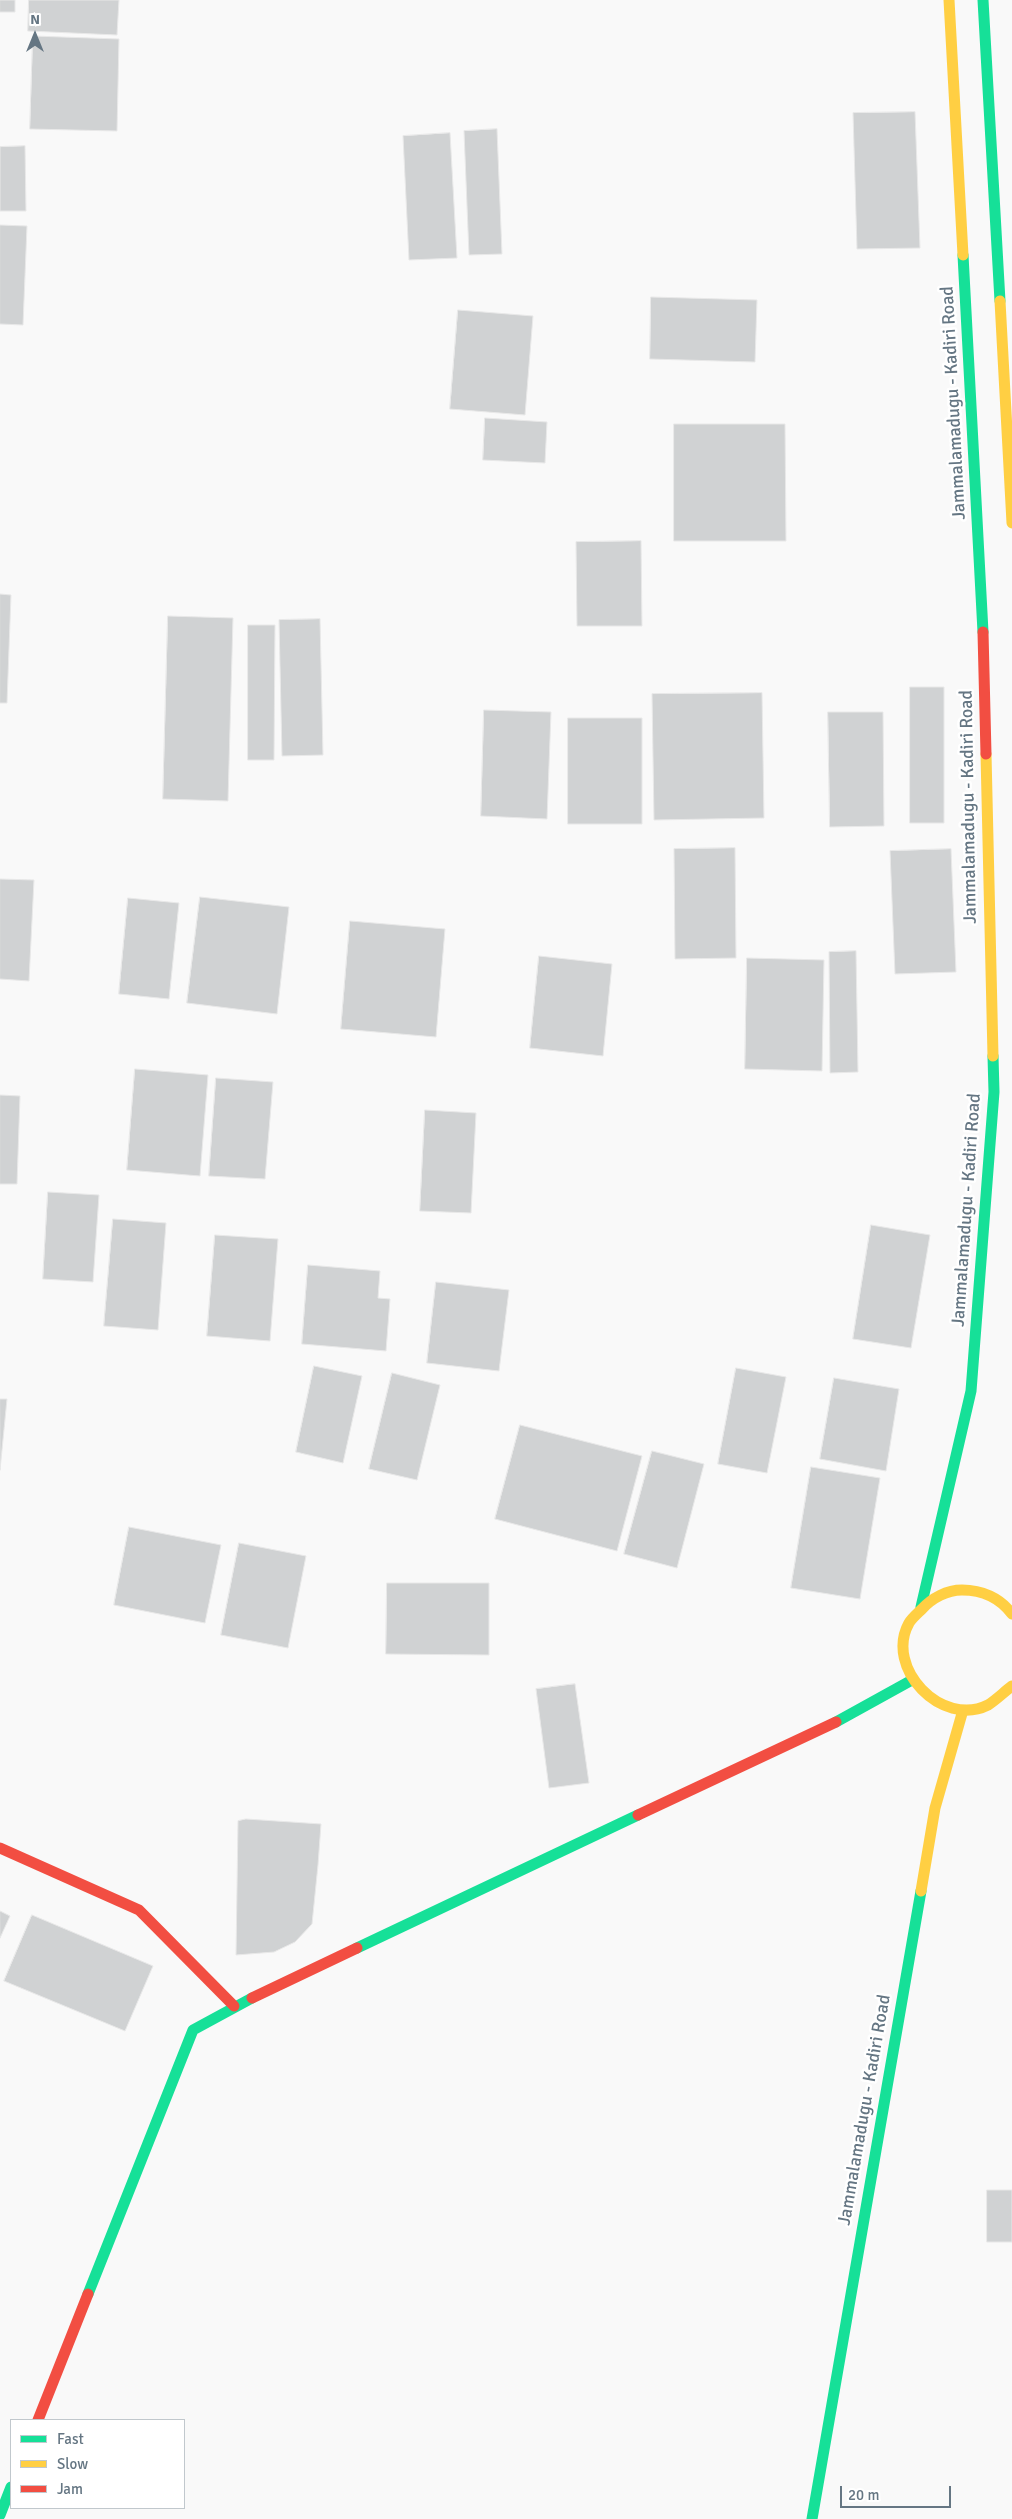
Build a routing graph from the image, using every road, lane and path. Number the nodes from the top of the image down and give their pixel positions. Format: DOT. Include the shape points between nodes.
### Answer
graph roads {
  1 [pos="949,0"];
  2 [pos="983,0"];
  3 [pos="1012,523"];
  4 [pos="1012,1597"];
  5 [pos="922,1607"];
  6 [pos="1011,1610"];
  7 [pos="912,1680"];
  8 [pos="1012,1686"];
  9 [pos="963,1710"];
  10 [pos="0,1848"];
  11 [pos="234,2006"];
  12 [pos="38,2419"];
  13 [pos="10,2490"];
  14 [pos="0,2515"];
  15 [pos="812,2519"];
  1 -- 5 [label="main road, Jammalamadugu - Kadiri Road" via="982,597 994,1092 971,1392"];
  2 -- 3 [label="main road"];
  4 -- 6 [label="main road, Jammalamadugu - Kadiri Road"];
  5 -- 6 [label="main road, Jammalamadugu - Kadiri Road" via="937,1596 956,1590 975,1591 993,1597"];
  5 -- 7 [label="main road, Jammalamadugu - Kadiri Road" via="910,1622 905,1641 905,1660"];
  7 -- 9 [label="main road, Jammalamadugu - Kadiri Road" via="925,1696 943,1706"];
  7 -- 11 [label="main road" via="832,1724"];
  8 -- 9 [label="main road, Jammalamadugu - Kadiri Road" via="1003,1697 984,1707"];
  9 -- 15 [label="main road, Jammalamadugu - Kadiri Road" via="935,1808"];
  10 -- 11 [label="main road" via="139,1910"];
  11 -- 12 [label="main road" via="193,2030"];
  13 -- 14 [label="main road"];
}
